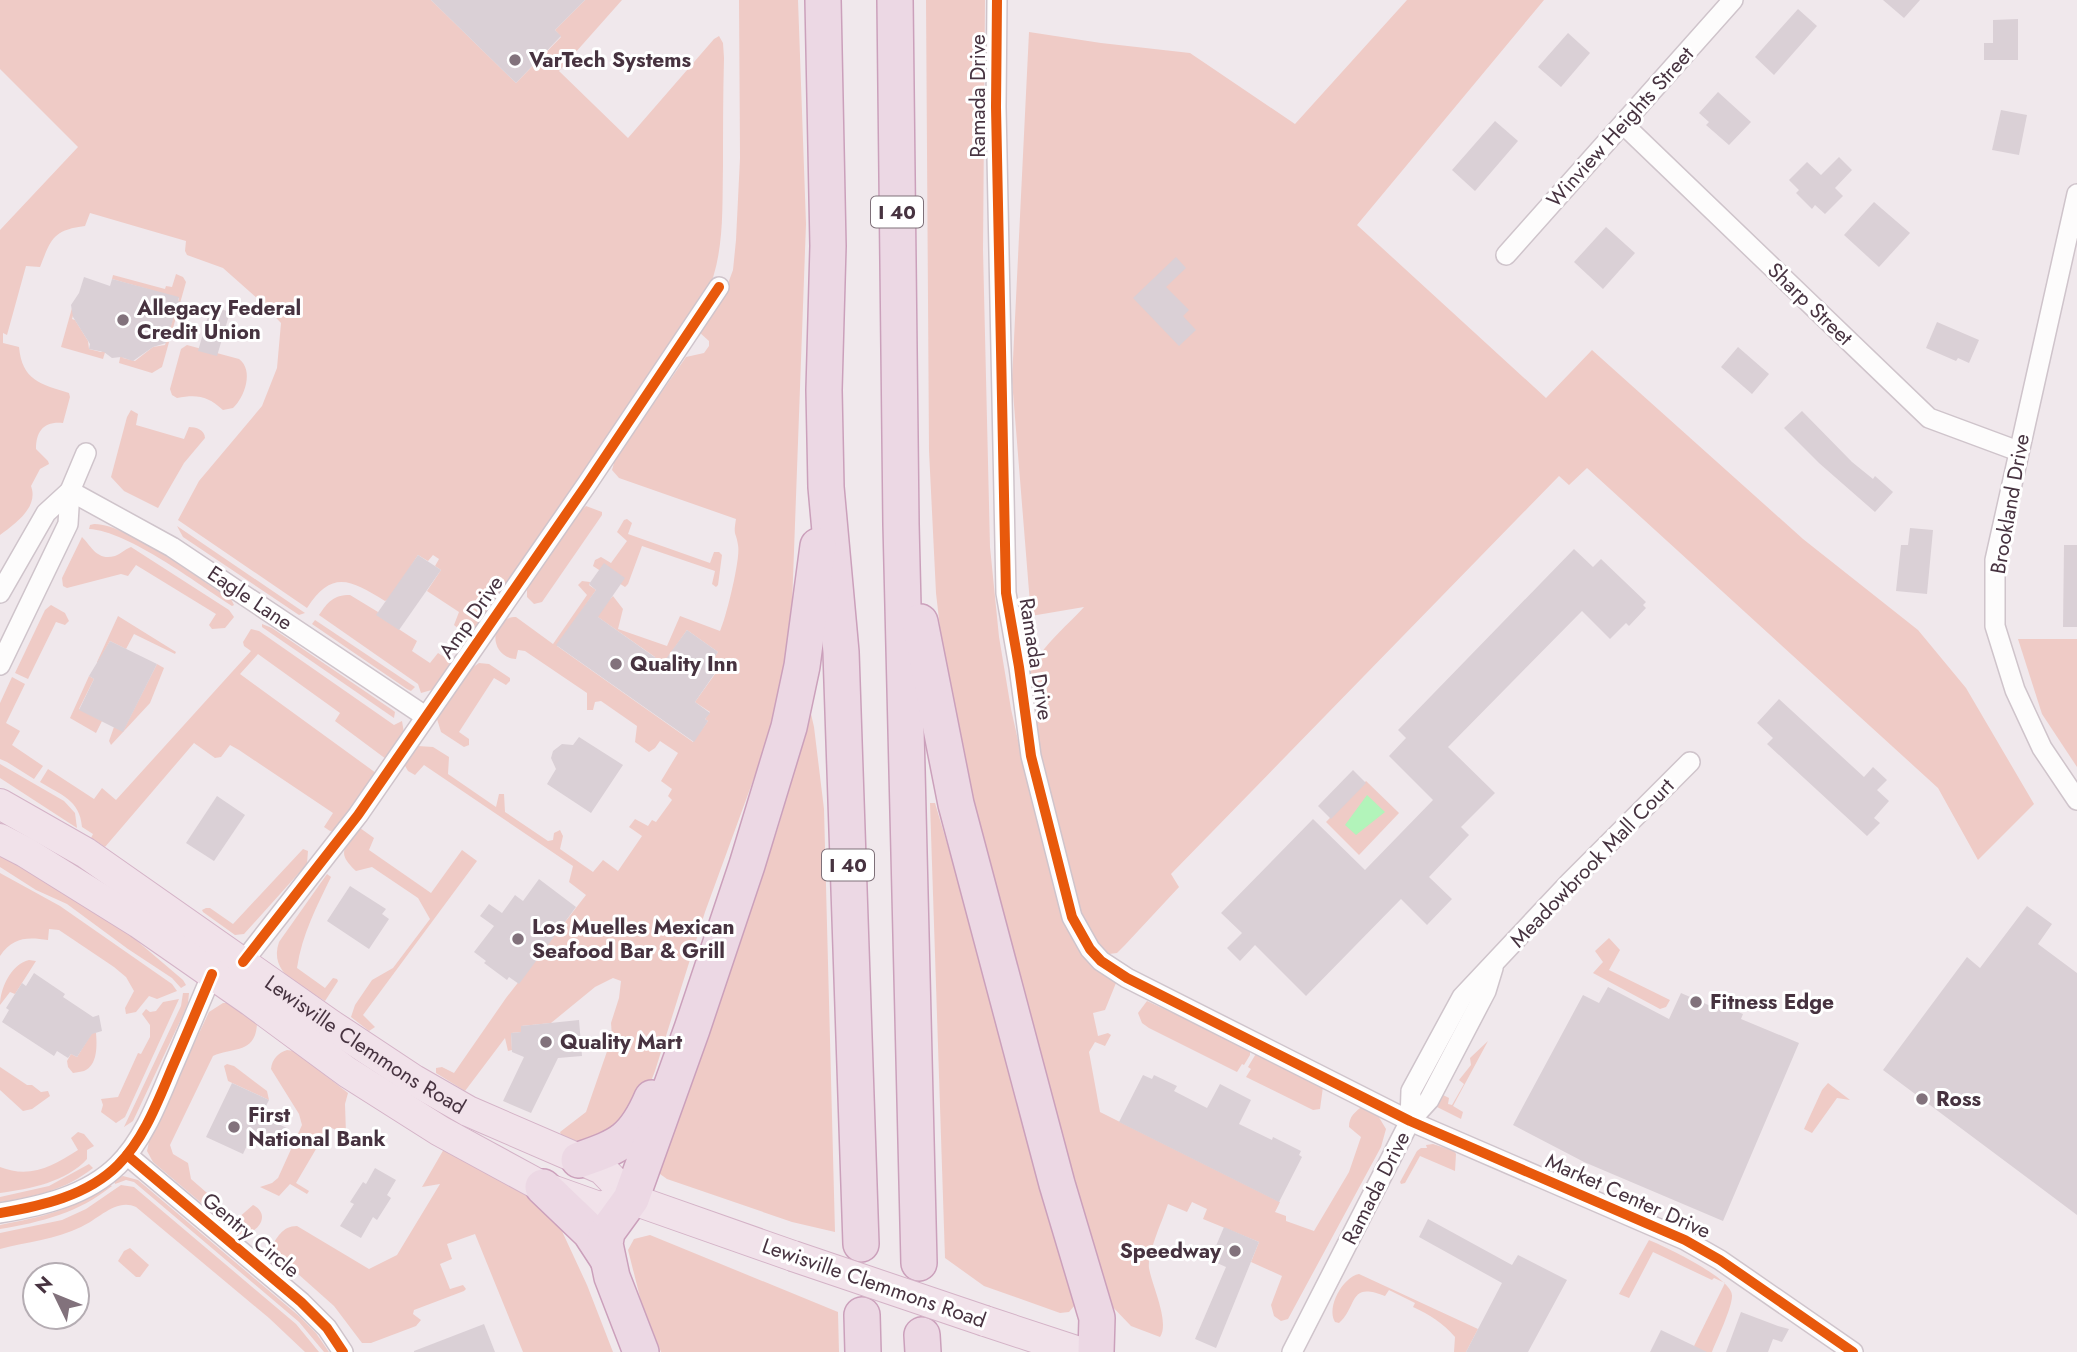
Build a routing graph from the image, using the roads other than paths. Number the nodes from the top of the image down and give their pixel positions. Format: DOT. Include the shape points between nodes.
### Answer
graph roads {
  1 [pos="823,0"];
  2 [pos="895,0"];
  3 [pos="997,0"];
  4 [pos="1733,0"];
  5 [pos="1623,124"];
  6 [pos="2077,194"];
  7 [pos="1506,255"];
  8 [pos="719,287"];
  9 [pos="2018,451"];
  10 [pos="86,453"];
  11 [pos="826,487"];
  12 [pos="69,491"];
  13 [pos="901,524"];
  14 [pos="5,572"];
  15 [pos="37,588"];
  16 [pos="0,593"];
  17 [pos="0,665"];
  18 [pos="425,716"];
  19 [pos="1690,762"];
  20 [pos="2077,800"];
  21 [pos="0,804"];
  22 [pos="0,839"];
  23 [pos="243,962"];
  24 [pos="212,974"];
  25 [pos="692,1029"];
  26 [pos="1410,1121"];
  27 [pos="127,1155"];
  28 [pos="579,1160"];
  29 [pos="544,1187"];
  30 [pos="631,1199"];
  31 [pos="0,1213"];
  32 [pos="861,1244"];
  33 [pos="607,1258"];
  34 [pos="919,1263"];
  35 [pos="862,1315"];
  36 [pos="343,1352"];
  37 [pos="641,1352"];
  38 [pos="863,1352"];
  39 [pos="1079,1352"];
  40 [pos="1096,1352"];
  41 [pos="1292,1352"];
  42 [pos="1853,1352"];
  1 -- 11 [label="highway, I 40"];
  2 -- 13 [label="highway, I 40"];
  3 -- 26 [label="street, Ramada Drive" via="1006,593 1031,756 1072,917 1090,949 1112,970"];
  4 -- 5 [label="street, Winview Heights Street"];
  5 -- 7 [label="street, Winview Heights Street"];
  5 -- 9 [label="street, Sharp Street" via="1929,418"];
  6 -- 9 [label="street, Brookland Drive"];
  8 -- 18 [label="street, Amp Drive"];
  9 -- 20 [label="street, Brookland Drive" via="1995,561 1995,626 2015,690 2042,748"];
  10 -- 12 [label="street"];
  11 -- 25 [label="highway" via="802,666 789,727"];
  11 -- 32 [label="highway, I 40" via="841,652"];
  12 -- 14 [label="street" via="46,513"];
  12 -- 15 [label="street" via="68,524"];
  12 -- 18 [label="street, Eagle Lane" via="184,555"];
  13 -- 34 [label="highway, I 40"];
  13 -- 40 [label="highway" via="956,804 1097,1318"];
  14 -- 15 [label="street"];
  14 -- 16 [label="street"];
  15 -- 17 [label="street"];
  18 -- 23 [label="street, Amp Drive" via="352,824"];
  19 -- 26 [label="street, Meadowbrook Mall Court" via="1462,997 1411,1091"];
  21 -- 23 [label="main road, Lewisville Clemmons Road" via="86,853"];
  22 -- 24 [label="main road, Lewisville Clemmons Road" via="139,923"];
  23 -- 28 [label="main road, Lewisville Clemmons Road" via="425,1086 468,1111"];
  24 -- 27 [label="street" via="153,1113"];
  24 -- 29 [label="main road, Lewisville Clemmons Road" via="381,1095"];
  25 -- 28 [label="highway" via="635,1130 613,1148"];
  25 -- 30 [label="highway"];
  26 -- 41 [label="street, Ramada Drive"];
  26 -- 42 [label="street, Market Center Drive" via="1685,1240"];
  27 -- 31 [label="street" via="90,1186 51,1203"];
  27 -- 36 [label="street, Gentry Circle" via="301,1302"];
  28 -- 30 [label="main road, Lewisville Clemmons Road" via="602,1169"];
  29 -- 30 [label="main road, Lewisville Clemmons Road" via="599,1207"];
  29 -- 33 [label="highway" via="590,1232"];
  30 -- 33 [label="highway" via="607,1232"];
  30 -- 39 [label="main road, Lewisville Clemmons Road, bridge"];
  33 -- 37 [label="highway"];
  35 -- 38 [label="highway"];
}
